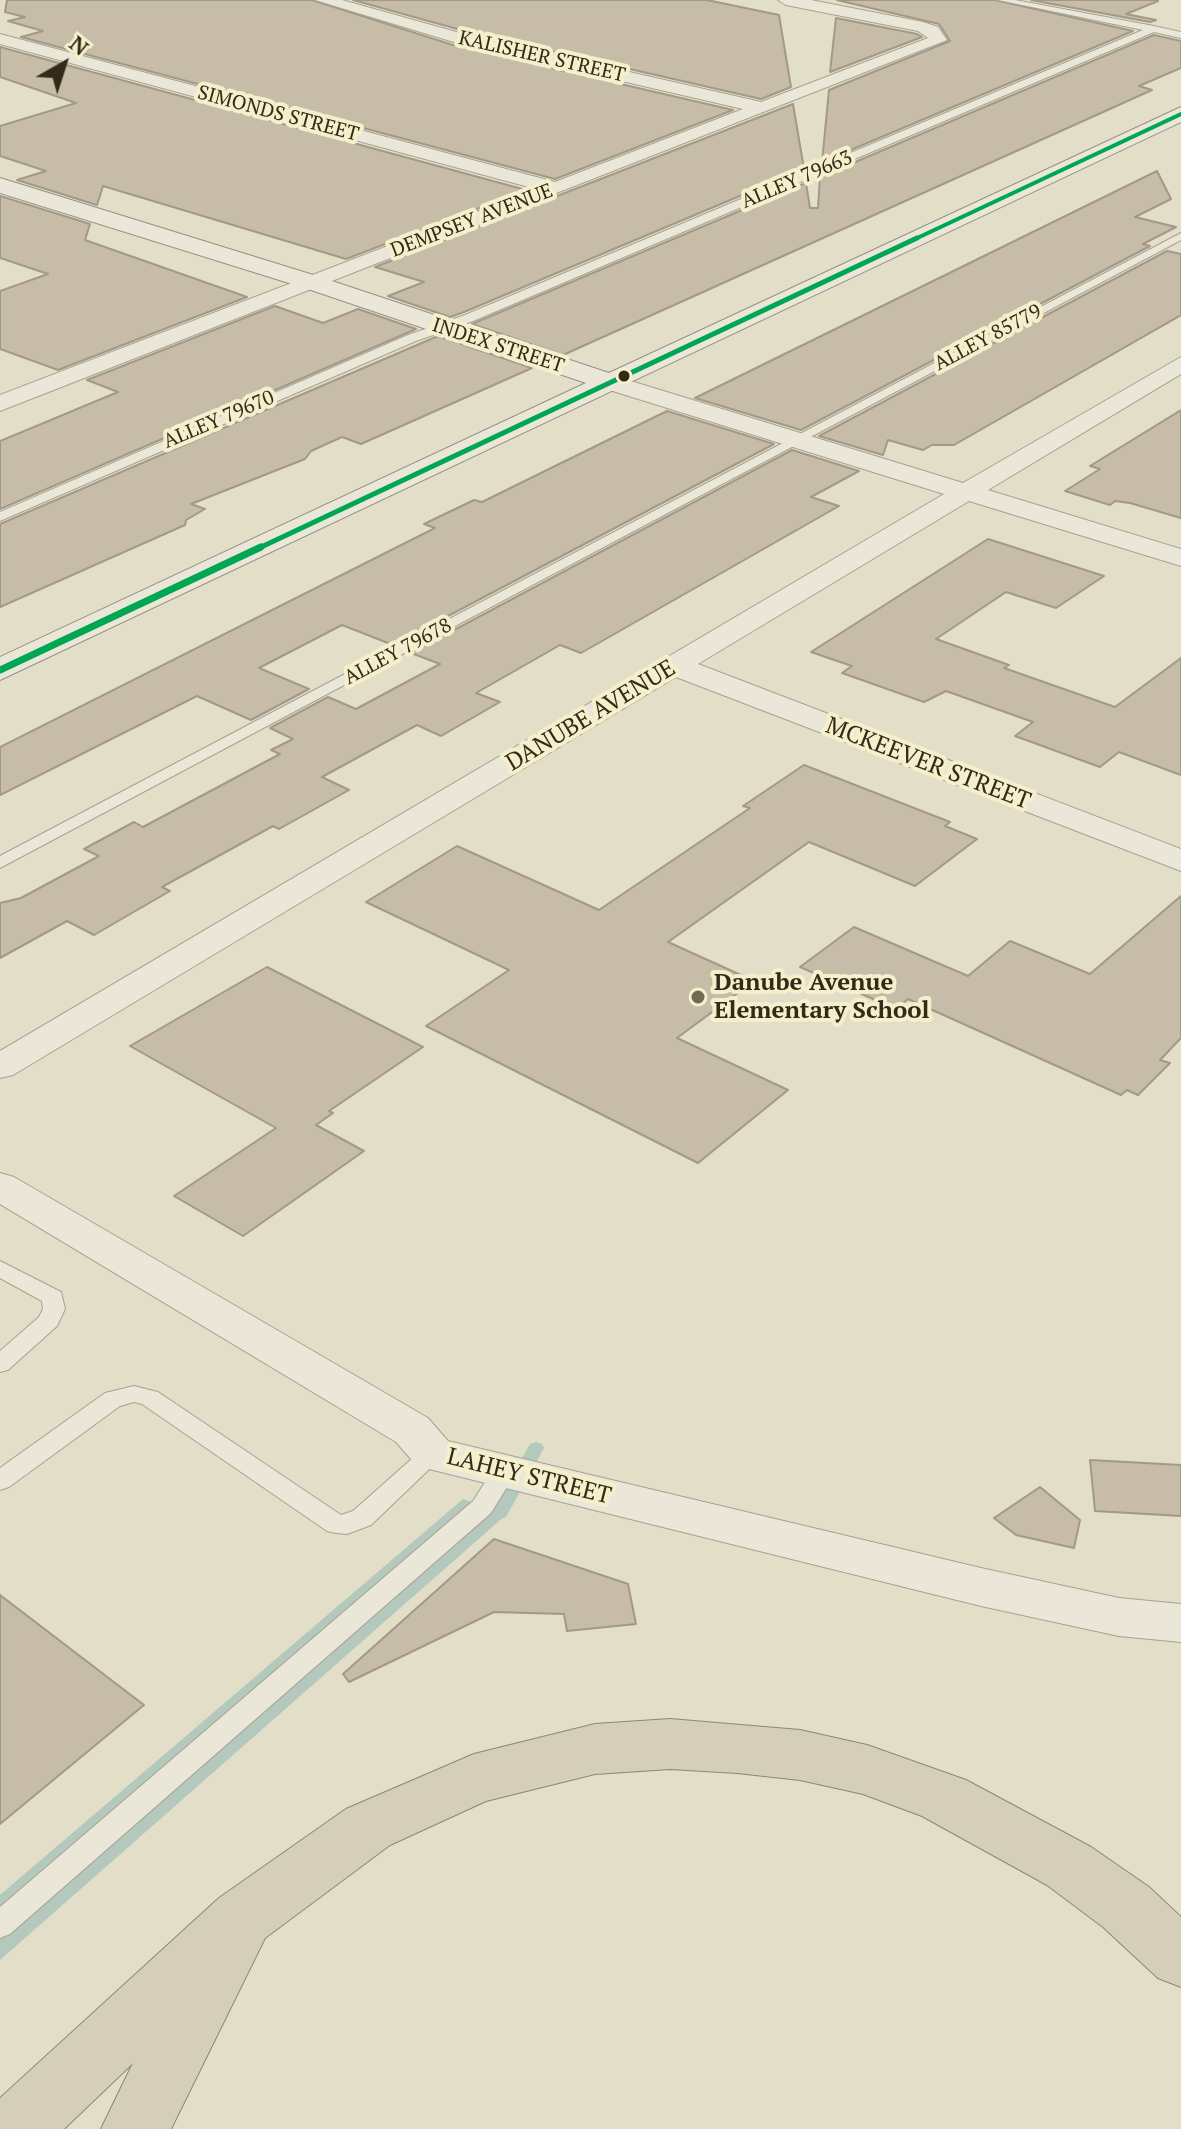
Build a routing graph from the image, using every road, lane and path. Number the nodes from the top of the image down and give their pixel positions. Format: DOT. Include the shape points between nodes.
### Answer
graph roads {
  1 [pos="323,0"];
  2 [pos="786,0"];
  3 [pos="1002,0"];
  4 [pos="1154,29"];
  5 [pos="1181,35"];
  6 [pos="0,39"];
  7 [pos="762,108"];
  8 [pos="1181,114"];
  9 [pos="0,185"];
  10 [pos="556,188"];
  11 [pos="1181,236"];
  12 [pos="314,283"];
  13 [pos="440,328"];
  14 [pos="1181,364"];
  15 [pos="612,383"];
  16 [pos="0,384"];
  17 [pos="26,394"];
  18 [pos="0,404"];
  19 [pos="796,440"];
  20 [pos="964,491"];
  21 [pos="0,517"];
  22 [pos="1181,558"];
  23 [pos="675,666"];
  24 [pos="0,670"];
  25 [pos="1181,861"];
  26 [pos="0,863"];
  27 [pos="0,1067"];
  28 [pos="0,1186"];
  29 [pos="0,1268"];
  30 [pos="0,1364"];
  31 [pos="433,1454"];
  32 [pos="505,1471"];
  33 [pos="0,1481"];
  34 [pos="1181,1623"];
  35 [pos="242,1918"];
  36 [pos="0,1925"];
  37 [pos="1181,1958"];
  38 [pos="16,2129"];
  39 [pos="135,2129"];
  1 -- 7 [label="street, KALISHER STREET" via="463,39"];
  2 -- 7 [label="street, DEMPSEY AVENUE" via="923,27 938,35 933,44"];
  3 -- 4 [label="lane"];
  4 -- 5 [label="lane"];
  4 -- 13 [label="lane, ALLEY 79663"];
  6 -- 10 [label="street, SIMONDS STREET"];
  7 -- 10 [label="street, DEMPSEY AVENUE"];
  8 -- 15 [label="main road"];
  9 -- 12 [label="main road, INDEX STREET"];
  10 -- 12 [label="street, DEMPSEY AVENUE"];
  11 -- 19 [label="lane, ALLEY 85779"];
  12 -- 13 [label="main road, INDEX STREET"];
  12 -- 17 [label="street, DEMPSEY AVENUE"];
  13 -- 15 [label="main road, INDEX STREET"];
  13 -- 21 [label="lane, ALLEY 79670"];
  14 -- 20 [label="street, DANUBE AVENUE"];
  15 -- 19 [label="street, INDEX STREET"];
  15 -- 24 [label="main road"];
  16 -- 17 [label="street"];
  17 -- 18 [label="street, DEMPSEY AVENUE"];
  19 -- 20 [label="street, INDEX STREET"];
  19 -- 26 [label="lane, ALLEY 79678"];
  20 -- 22 [label="street, INDEX STREET"];
  20 -- 23 [label="street, DANUBE AVENUE"];
  23 -- 25 [label="street, MCKEEVER STREET"];
  23 -- 27 [label="street, DANUBE AVENUE"];
  28 -- 31 [label="street, LAHEY STREET" via="412,1430"];
  29 -- 30 [label="lane" via="53,1297 54,1309 40,1330"];
  31 -- 32 [label="street, LAHEY STREET"];
  31 -- 33 [label="lane" via="362,1518 336,1524 150,1398 134,1394 113,1399"];
  32 -- 34 [label="street, LAHEY STREET" via="981,1587 1119,1617"];
  32 -- 36 [label="lane" via="482,1507"];
  35 -- 37 [label="highway" via="368,1827 474,1779 595,1749 670,1744 800,1755 867,1770 944,1798 1069,1866 1126,1907"];
  35 -- 38 [label="highway"];
  35 -- 39 [label="highway"];
}
